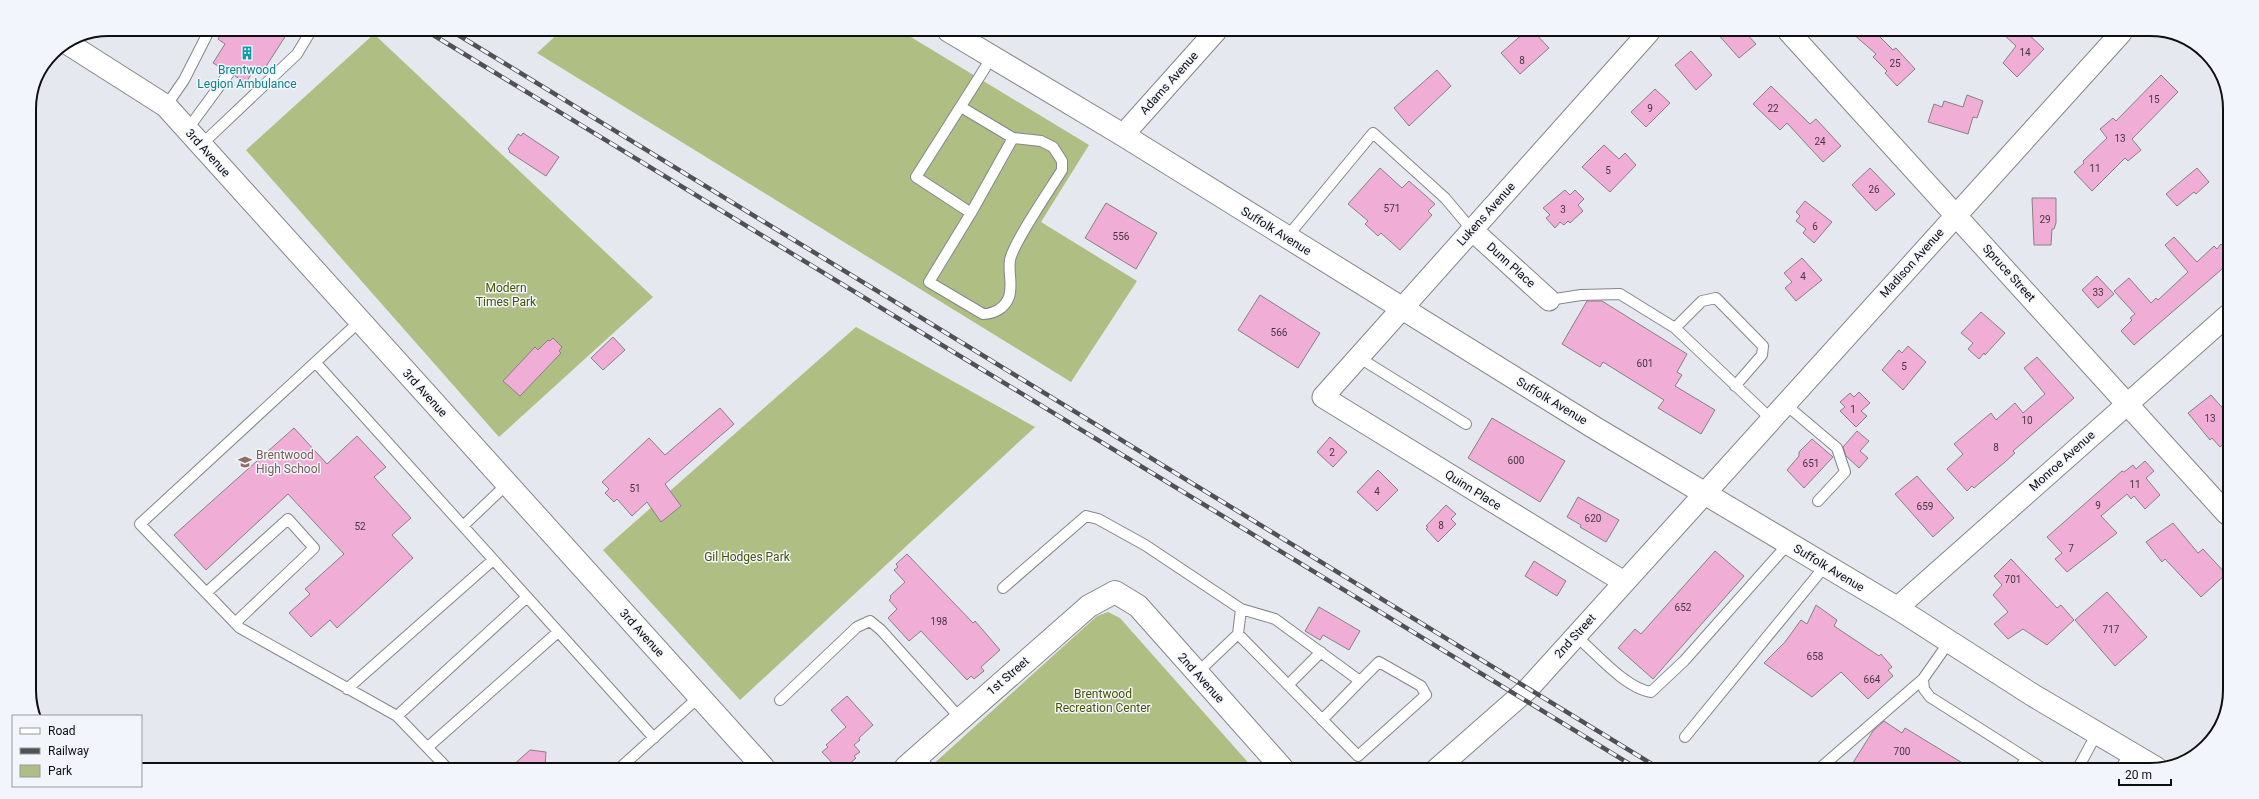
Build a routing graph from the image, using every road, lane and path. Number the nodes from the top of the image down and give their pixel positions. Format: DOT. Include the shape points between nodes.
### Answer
graph roads {
  1 [pos="206,36"];
  2 [pos="308,36"];
  3 [pos="958,36"];
  4 [pos="1212,36"];
  5 [pos="1645,36"];
  6 [pos="1793,36"];
  7 [pos="2118,36"];
  8 [pos="72,46"];
  9 [pos="992,56"];
  10 [pos="229,73"];
  11 [pos="166,106"];
  12 [pos="961,107"];
  13 [pos="1123,135"];
  14 [pos="194,138"];
  15 [pos="1013,138"];
  16 [pos="971,213"];
  17 [pos="1956,215"];
  18 [pos="1472,230"];
  19 [pos="1287,237"];
  20 [pos="1549,300"];
  21 [pos="1401,309"];
  22 [pos="2223,319"];
  23 [pos="360,321"];
  24 [pos="1675,328"];
  25 [pos="1358,357"];
  26 [pos="316,363"];
  27 [pos="1735,386"];
  28 [pos="1323,397"];
  29 [pos="2128,403"];
  30 [pos="1785,404"];
  31 [pos="1772,419"];
  32 [pos="1466,424"];
  33 [pos="507,484"];
  34 [pos="1704,494"];
  35 [pos="1818,501"];
  36 [pos="2223,510"];
  37 [pos="463,526"];
  38 [pos="1788,544"];
  39 [pos="493,560"];
  40 [pos="1825,566"];
  41 [pos="1624,582"];
  42 [pos="1003,588"];
  43 [pos="1116,592"];
  44 [pos="206,593"];
  45 [pos="527,597"];
  46 [pos="1897,608"];
  47 [pos="1241,609"];
  48 [pos="235,623"];
  49 [pos="558,632"];
  50 [pos="1238,634"];
  51 [pos="1576,636"];
  52 [pos="1949,642"];
  53 [pos="1321,652"];
  54 [pos="1197,673"];
  55 [pos="1923,679"];
  56 [pos="1360,681"];
  57 [pos="1288,685"];
  58 [pos="347,689"];
  59 [pos="700,696"];
  60 [pos="780,700"];
  61 [pos="397,716"];
  62 [pos="960,718"];
  63 [pos="1322,720"];
  64 [pos="2097,733"];
  65 [pos="1685,737"];
  66 [pos="654,738"];
  67 [pos="428,748"];
  68 [pos="2026,758"];
  69 [pos="2125,761"];
  70 [pos="442,763"];
  71 [pos="626,763"];
  72 [pos="759,763"];
  73 [pos="919,763"];
  74 [pos="1278,763"];
  75 [pos="1443,763"];
  76 [pos="1825,763"];
  77 [pos="2023,763"];
  78 [pos="2034,763"];
  79 [pos="2081,763"];
  1 -- 11 [label="lane" via="184,80"];
  2 -- 14 [label="lane" via="297,54"];
  3 -- 9 [label="street, Suffolk Avenue"];
  4 -- 13 [label="street, Adams Avenue"];
  5 -- 18 [label="street, Lukens Avenue"];
  6 -- 17 [label="street, Spruce Street"];
  7 -- 17 [label="street, Madison Avenue"];
  8 -- 11 [label="street, 3rd Avenue"];
  9 -- 12 [label="lane"];
  9 -- 13 [label="street, Suffolk Avenue"];
  10 -- 14 [label="lane"];
  11 -- 14 [label="street, 3rd Avenue"];
  12 -- 15 [label="lane"];
  12 -- 16 [label="lane" via="916,177"];
  13 -- 19 [label="street, Suffolk Avenue"];
  14 -- 23 [label="street, 3rd Avenue"];
  15 -- 16 [label="lane"];
  15 -- 16 [label="lane" via="1041,141 1053,147 1062,161 1062,170 1010,260 1009,298 1002,308 993,314 983,314 929,282"];
  17 -- 29 [label="street, Spruce Street"];
  17 -- 30 [label="street, Madison Avenue"];
  18 -- 19 [label="lane" via="1445,198 1373,133"];
  18 -- 20 [label="street, Dunn Place"];
  18 -- 21 [label="street, Lukens Avenue"];
  19 -- 21 [label="street, Suffolk Avenue"];
  20 -- 24 [label="lane" via="1581,295 1620,294"];
  21 -- 25 [label="street, Lukens Avenue"];
  21 -- 34 [label="street, Suffolk Avenue"];
  22 -- 29 [label="street, Monroe Avenue"];
  23 -- 26 [label="lane"];
  23 -- 33 [label="street, 3rd Avenue"];
  24 -- 27 [label="lane"];
  24 -- 27 [label="lane" via="1702,301 1716,298 1763,346 1762,355"];
  25 -- 28 [label="street, Lukens Avenue"];
  25 -- 32 [label="lane"];
  26 -- 37 [label="lane"];
  26 -- 44 [label="lane" via="140,524"];
  27 -- 31 [label="lane"];
  28 -- 41 [label="street, Quinn Place"];
  29 -- 36 [label="street, Spruce Street"];
  29 -- 46 [label="street, Monroe Avenue"];
  30 -- 31 [label="street, Madison Avenue"];
  30 -- 35 [label="lane" via="1837,448 1845,472"];
  31 -- 34 [label="street, Madison Avenue"];
  33 -- 37 [label="lane"];
  33 -- 59 [label="street, 3rd Avenue"];
  34 -- 38 [label="street, Suffolk Avenue"];
  34 -- 41 [label="street, 2nd Street"];
  37 -- 39 [label="lane"];
  38 -- 40 [label="street, Suffolk Avenue"];
  38 -- 51 [label="lane" via="1684,661 1651,692 1640,690 1621,677"];
  39 -- 45 [label="lane"];
  39 -- 58 [label="lane"];
  40 -- 46 [label="street, Suffolk Avenue"];
  40 -- 65 [label="lane"];
  41 -- 51 [label="street, 2nd Street"];
  42 -- 47 [label="lane" via="1086,516 1098,519 1145,545"];
  43 -- 54 [label="street, 2nd Avenue" via="1138,606"];
  43 -- 62 [label="street, 1st Street" via="1089,606"];
  44 -- 48 [label="lane"];
  44 -- 48 [label="lane" via="288,519 314,548"];
  45 -- 49 [label="lane"];
  45 -- 61 [label="lane"];
  46 -- 52 [label="street, Suffolk Avenue"];
  47 -- 50 [label="lane"];
  47 -- 53 [label="lane" via="1275,619"];
  48 -- 58 [label="lane"];
  49 -- 66 [label="lane"];
  49 -- 67 [label="lane"];
  50 -- 54 [label="lane"];
  50 -- 57 [label="lane"];
  51 -- 75 [label="street, 2nd Street" via="1520,697"];
  52 -- 55 [label="lane"];
  52 -- 64 [label="street, Suffolk Avenue"];
  53 -- 56 [label="lane"];
  53 -- 57 [label="lane"];
  54 -- 74 [label="street, 2nd Avenue"];
  55 -- 68 [label="lane" via="1924,689 1930,698"];
  55 -- 76 [label="lane"];
  56 -- 63 [label="lane"];
  56 -- 63 [label="lane" via="1379,662 1421,686 1426,695 1358,756"];
  57 -- 63 [label="lane"];
  58 -- 61 [label="lane"];
  59 -- 66 [label="lane"];
  59 -- 72 [label="street, 3rd Avenue"];
  60 -- 62 [label="lane" via="857,627 870,620"];
  61 -- 67 [label="lane"];
  62 -- 73 [label="street, 1st Street"];
  64 -- 69 [label="street, Suffolk Avenue"];
  64 -- 79 [label="lane"];
  66 -- 71 [label="lane"];
  67 -- 70 [label="lane"];
  68 -- 77 [label="lane"];
  68 -- 78 [label="lane"];
}
